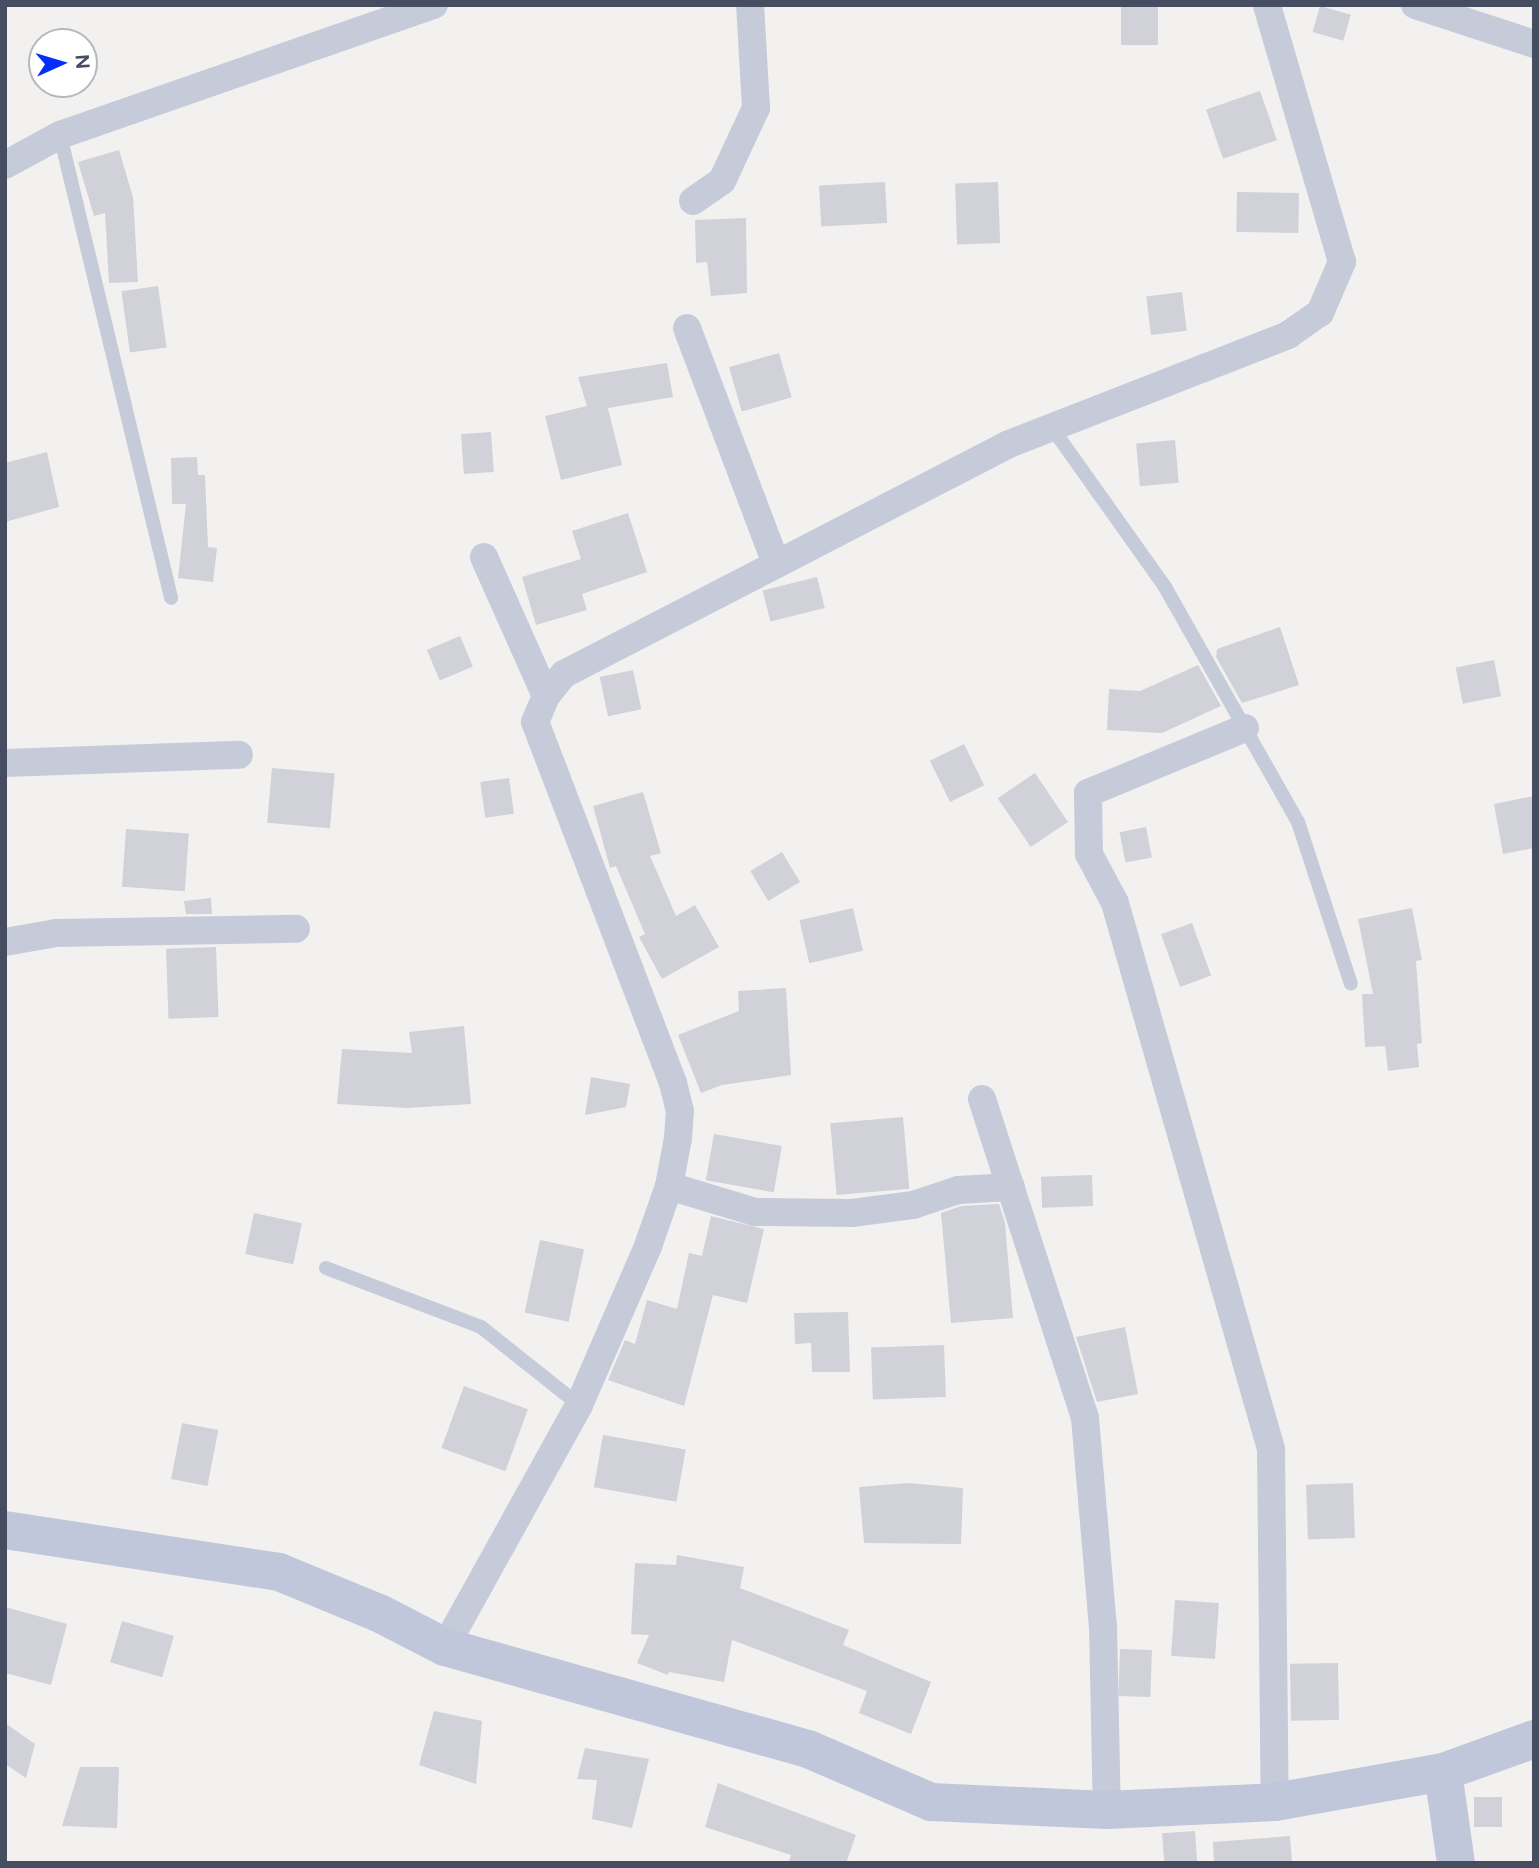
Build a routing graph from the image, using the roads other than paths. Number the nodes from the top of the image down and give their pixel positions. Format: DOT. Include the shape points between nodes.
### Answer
graph roads {
  1 [pos="434,5"];
  2 [pos="750,5"];
  3 [pos="1267,5"];
  4 [pos="1415,5"];
  5 [pos="1534,44"];
  6 [pos="60,135"];
  7 [pos="5,165"];
  8 [pos="693,201"];
  9 [pos="687,328"];
  10 [pos="1050,425"];
  11 [pos="484,557"];
  12 [pos="776,563"];
  13 [pos="171,598"];
  14 [pos="546,696"];
  15 [pos="1245,728"];
  16 [pos="239,755"];
  17 [pos="5,763"];
  18 [pos="296,929"];
  19 [pos="5,942"];
  20 [pos="1351,984"];
  21 [pos="982,1098"];
  22 [pos="669,1185"];
  23 [pos="1011,1186"];
  24 [pos="326,1268"];
  25 [pos="579,1405"];
  26 [pos="5,1530"];
  27 [pos="445,1647"];
  28 [pos="1534,1739"];
  29 [pos="1443,1772"];
  30 [pos="1275,1802"];
  31 [pos="1107,1810"];
  32 [pos="1456,1863"];
  1 -- 6 [label="street"];
  2 -- 8 [label="street" via="756,108 722,181"];
  3 -- 10 [label="street" via="1342,262 1320,313 1288,335"];
  4 -- 5 [label="street"];
  6 -- 7 [label="street"];
  6 -- 13 [label="lane"];
  9 -- 12 [label="street"];
  10 -- 12 [label="street"];
  10 -- 15 [label="lane" via="1165,587"];
  11 -- 14 [label="street"];
  12 -- 14 [label="street" via="564,674"];
  14 -- 22 [label="street" via="535,722 545,755 674,1083 680,1111"];
  15 -- 20 [label="lane" via="1298,822"];
  15 -- 30 [label="street" via="1088,793 1088,854 1115,903 1271,1448"];
  16 -- 17 [label="street"];
  18 -- 19 [label="street" via="56,933"];
  21 -- 23 [label="street"];
  22 -- 23 [label="street" via="755,1212 852,1213 913,1205 958,1190"];
  22 -- 25 [label="street"];
  23 -- 31 [label="street" via="1085,1418 1103,1626"];
  24 -- 25 [label="lane" via="481,1326"];
  25 -- 27 [label="street"];
  26 -- 27 [label="main road" via="279,1572 381,1614"];
  27 -- 31 [label="main road" via="808,1749 931,1802"];
  28 -- 29 [label="main road"];
  29 -- 30 [label="main road"];
  29 -- 32 [label="main road"];
  30 -- 31 [label="main road"];
}
